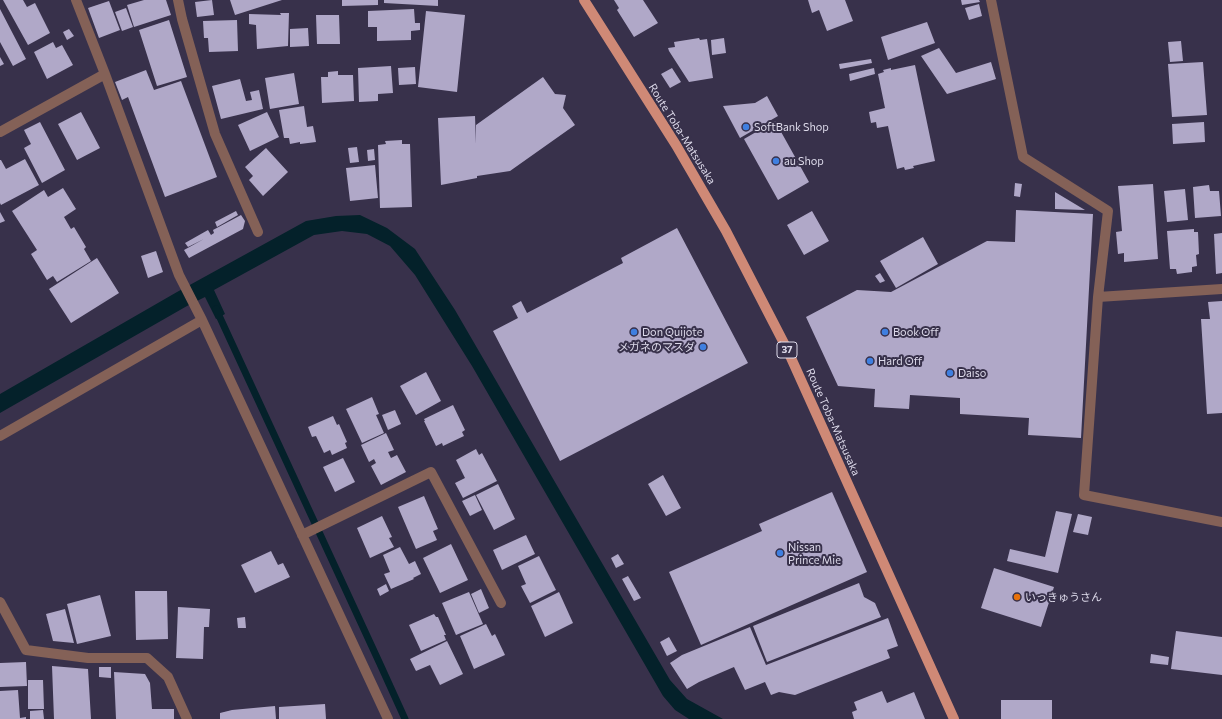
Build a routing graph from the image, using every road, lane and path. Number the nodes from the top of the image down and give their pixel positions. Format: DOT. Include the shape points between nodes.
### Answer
graph roads {
  1 [pos="76,0"];
  2 [pos="178,0"];
  3 [pos="584,0"];
  4 [pos="991,0"];
  5 [pos="105,74"];
  6 [pos="0,132"];
  7 [pos="258,232"];
  8 [pos="1222,289"];
  9 [pos="1098,297"];
  10 [pos="202,320"];
  11 [pos="0,436"];
  12 [pos="1222,522"];
  13 [pos="305,534"];
  14 [pos="0,602"];
  15 [pos="501,603"];
  16 [pos="187,719"];
  17 [pos="388,719"];
  18 [pos="954,719"];
  1 -- 5 [label="street"];
  2 -- 7 [label="street" via="215,134"];
  3 -- 18 [label="main road, Route Toba-Matsusaka / 37" via="676,145 730,238 787,349"];
  4 -- 9 [label="street" via="1022,157 1108,211"];
  5 -- 6 [label="street"];
  5 -- 10 [label="street" via="179,275"];
  8 -- 9 [label="street"];
  9 -- 12 [label="street" via="1084,495"];
  10 -- 11 [label="street"];
  10 -- 13 [label="street"];
  13 -- 15 [label="street" via="431,472"];
  13 -- 17 [label="street"];
  14 -- 16 [label="street" via="26,650 88,658 147,658 168,677"];
}
